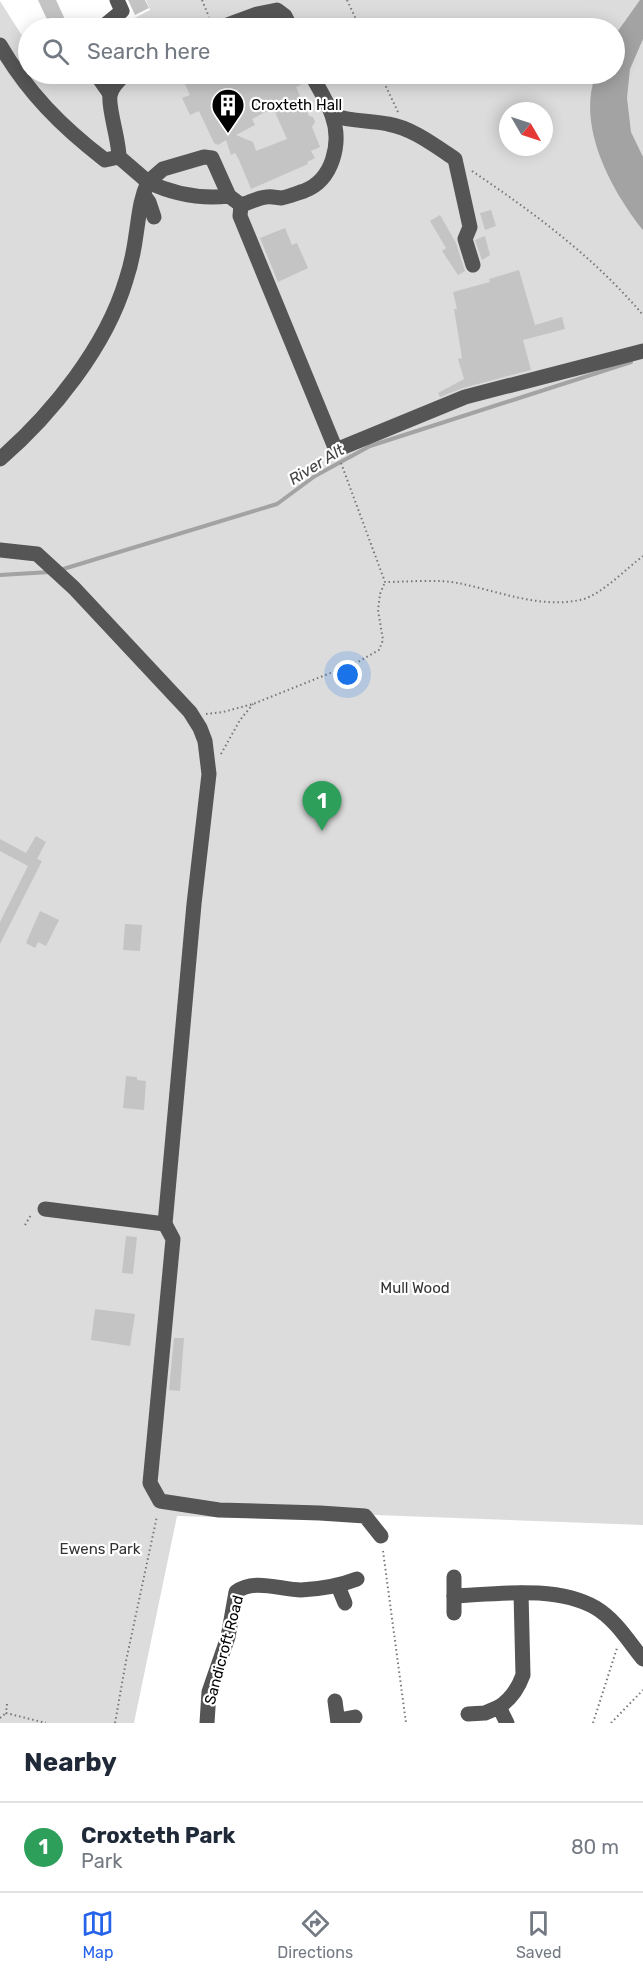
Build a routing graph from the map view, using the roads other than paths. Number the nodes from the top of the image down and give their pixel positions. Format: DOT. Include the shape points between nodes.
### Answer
graph roads {
  1 [pos="117,0"];
  2 [pos="114,18"];
  3 [pos="241,18"];
  4 [pos="286,18"];
  5 [pos="0,45"];
  6 [pos="18,73"];
  7 [pos="26,84"];
  8 [pos="103,84"];
  9 [pos="116,84"];
  10 [pos="316,84"];
  11 [pos="110,94"];
  12 [pos="332,115"];
  13 [pos="119,157"];
  14 [pos="146,188"];
  15 [pos="235,201"];
  16 [pos="154,217"];
  17 [pos="473,265"];
  18 [pos="643,351"];
  19 [pos="0,459"];
  20 [pos="0,550"];
  21 [pos="45,1209"];
  22 [pos="165,1224"];
  23 [pos="381,1536"];
  24 [pos="454,1577"];
  25 [pos="357,1579"];
  26 [pos="338,1586"];
  27 [pos="521,1593"];
  28 [pos="454,1596"];
  29 [pos="345,1603"];
  30 [pos="454,1613"];
  31 [pos="643,1659"];
  32 [pos="335,1701"];
  33 [pos="499,1707"];
  34 [pos="468,1714"];
  35 [pos="355,1717"];
  36 [pos="339,1722"];
  37 [pos="207,1723"];
  38 [pos="507,1723"];
  1 -- 2 [label="street" via="122,11"];
  3 -- 4 [label="street" via="277,10"];
  5 -- 6 [label="street"];
  7 -- 13 [label="street" via="49,112 105,160"];
  8 -- 11 [label="street"];
  9 -- 11 [label="street"];
  10 -- 12 [label="street"];
  11 -- 13 [label="street"];
  12 -- 15 [label="street" via="334,152 319,182 280,198"];
  12 -- 17 [label="street" via="405,128 455,159 470,227 465,239"];
  13 -- 14 [label="street"];
  14 -- 15 [label="street"];
  14 -- 15 [label="street" via="163,169 212,158"];
  14 -- 16 [label="street"];
  14 -- 19 [label="street" via="125,283 113,314 61,394"];
  15 -- 18 [label="street" via="336,450 465,397"];
  20 -- 22 [label="street" via="37,554 63,577 190,712 205,741 209,774"];
  21 -- 22 [label="street"];
  22 -- 23 [label="street" via="173,1239 150,1483 160,1501 219,1510 365,1516"];
  24 -- 28 [label="street"];
  25 -- 26 [label="street, Sandicroft Road"];
  26 -- 29 [label="street"];
  26 -- 37 [label="street, Sandicroft Road" via="299,1590 274,1585 236,1592 228,1637 209,1692"];
  27 -- 28 [label="street"];
  27 -- 31 [label="street" via="559,1594 597,1608 622,1631"];
  27 -- 33 [label="street" via="523,1675 516,1690"];
  28 -- 30 [label="street"];
  32 -- 36 [label="street"];
  33 -- 34 [label="street"];
  33 -- 38 [label="street"];
  35 -- 36 [label="street"];
}
